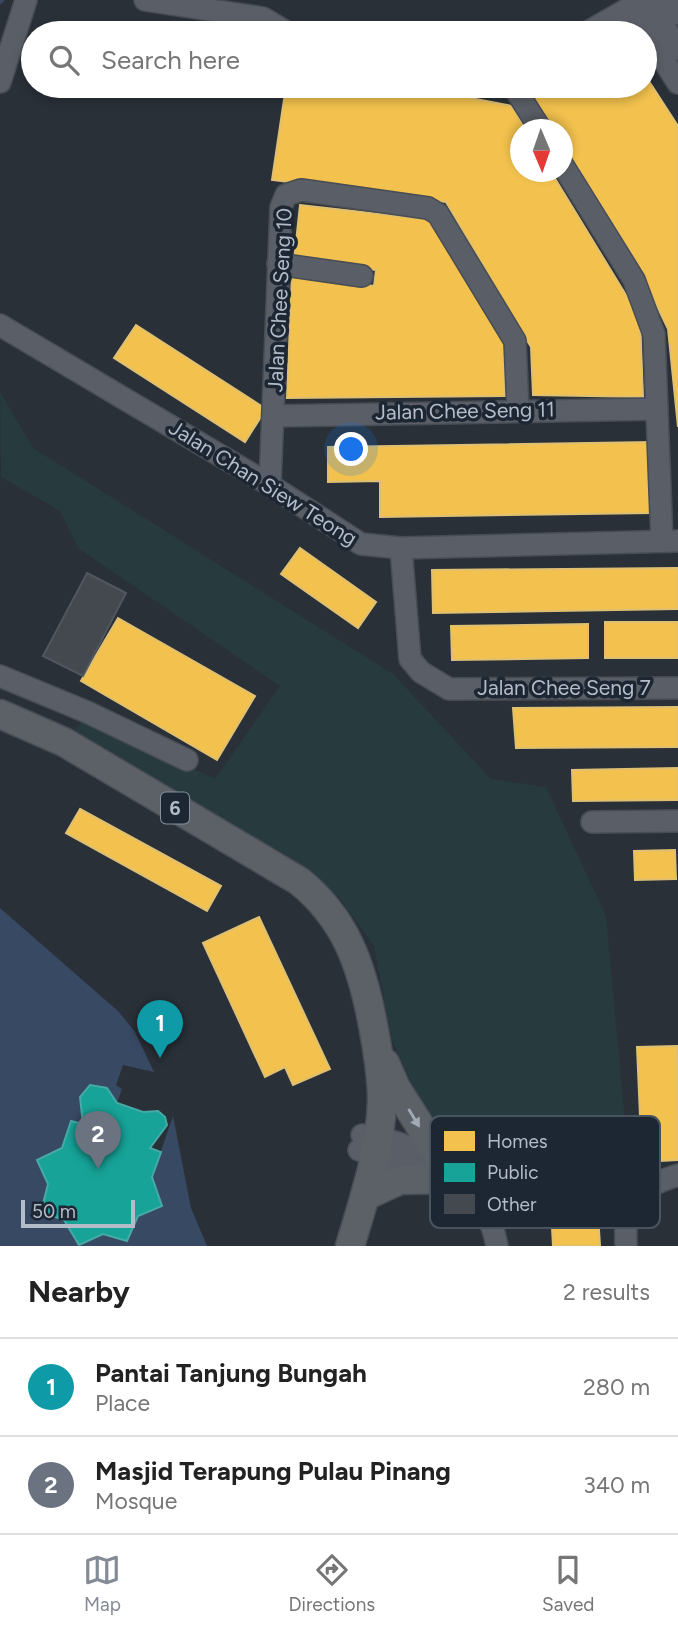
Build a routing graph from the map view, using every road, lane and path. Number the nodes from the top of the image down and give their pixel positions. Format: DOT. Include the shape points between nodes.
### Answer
graph roads {
  1 [pos="26,0"];
  2 [pos="145,0"];
  3 [pos="669,0"];
  4 [pos="640,3"];
  5 [pos="678,14"];
  6 [pos="268,21"];
  7 [pos="608,21"];
  8 [pos="649,21"];
  9 [pos="655,21"];
  10 [pos="657,24"];
  11 [pos="657,39"];
  12 [pos="678,49"];
  13 [pos="0,82"];
  14 [pos="678,83"];
  15 [pos="521,98"];
  16 [pos="534,119"];
  17 [pos="573,182"];
  18 [pos="278,264"];
  19 [pos="362,276"];
  20 [pos="0,325"];
  21 [pos="657,409"];
  22 [pos="518,410"];
  23 [pos="274,416"];
  24 [pos="270,485"];
  25 [pos="670,541"];
  26 [pos="401,548"];
  27 [pos="0,676"];
  28 [pos="678,688"];
  29 [pos="0,713"];
  30 [pos="0,732"];
  31 [pos="187,760"];
  32 [pos="678,821"];
  33 [pos="592,822"];
  34 [pos="375,1034"];
  35 [pos="430,1141"];
  36 [pos="368,1144"];
  37 [pos="430,1168"];
  38 [pos="678,1175"];
  39 [pos="430,1178"];
  40 [pos="660,1181"];
  41 [pos="365,1196"];
  42 [pos="492,1228"];
  43 [pos="626,1228"];
  44 [pos="338,1246"];
  45 [pos="350,1246"];
  46 [pos="497,1246"];
  47 [pos="626,1246"];
  1 -- 13 [label="street"];
  2 -- 6 [label="street"];
  3 -- 5 [label="street"];
  4 -- 7 [label="street"];
  4 -- 8 [label="street"];
  4 -- 9 [label="street"];
  10 -- 12 [label="street"];
  11 -- 14 [label="street"];
  15 -- 16 [label="street"];
  17 -- 21 [label="street" via="638,291 654,334"];
  18 -- 19 [label="street"];
  18 -- 22 [label="street, Jalan Chee Seng 10" via="281,207 286,195 301,190 428,208 439,214 515,341"];
  18 -- 23 [label="street, Jalan Chee Seng 10"];
  20 -- 24 [label="street, Jalan Chan Siew Teong"];
  21 -- 22 [label="street, Jalan Chee Seng 11"];
  21 -- 25 [label="street"];
  22 -- 23 [label="street, Jalan Chee Seng 11"];
  23 -- 24 [label="street, Jalan Chee Seng 10"];
  24 -- 26 [label="street, Jalan Chan Siew Teong" via="361,544"];
  25 -- 26 [label="street, Jalan Chan Siew Teong"];
  26 -- 28 [label="street, Jalan Chee Seng 7" via="410,659 421,672 449,689"];
  27 -- 31 [label="street"];
  29 -- 34 [label="main road, 6" via="64,742 316,895 337,920 356,955"];
  30 -- 36 [label="main road, 6" via="55,757 283,889 313,914 340,960 352,997"];
  32 -- 33 [label="street"];
  34 -- 35 [label="main road, one-way" via="396,1087"];
  34 -- 36 [label="main road, 6" via="382,1101"];
  36 -- 37 [label="street"];
  36 -- 41 [label="main road, 6"];
  36 -- 44 [label="main road, 6"];
  38 -- 40 [label="street"];
  39 -- 41 [label="main road" via="400,1180"];
  41 -- 45 [label="main road, 6"];
  42 -- 46 [label="street"];
  43 -- 47 [label="street"];
}
